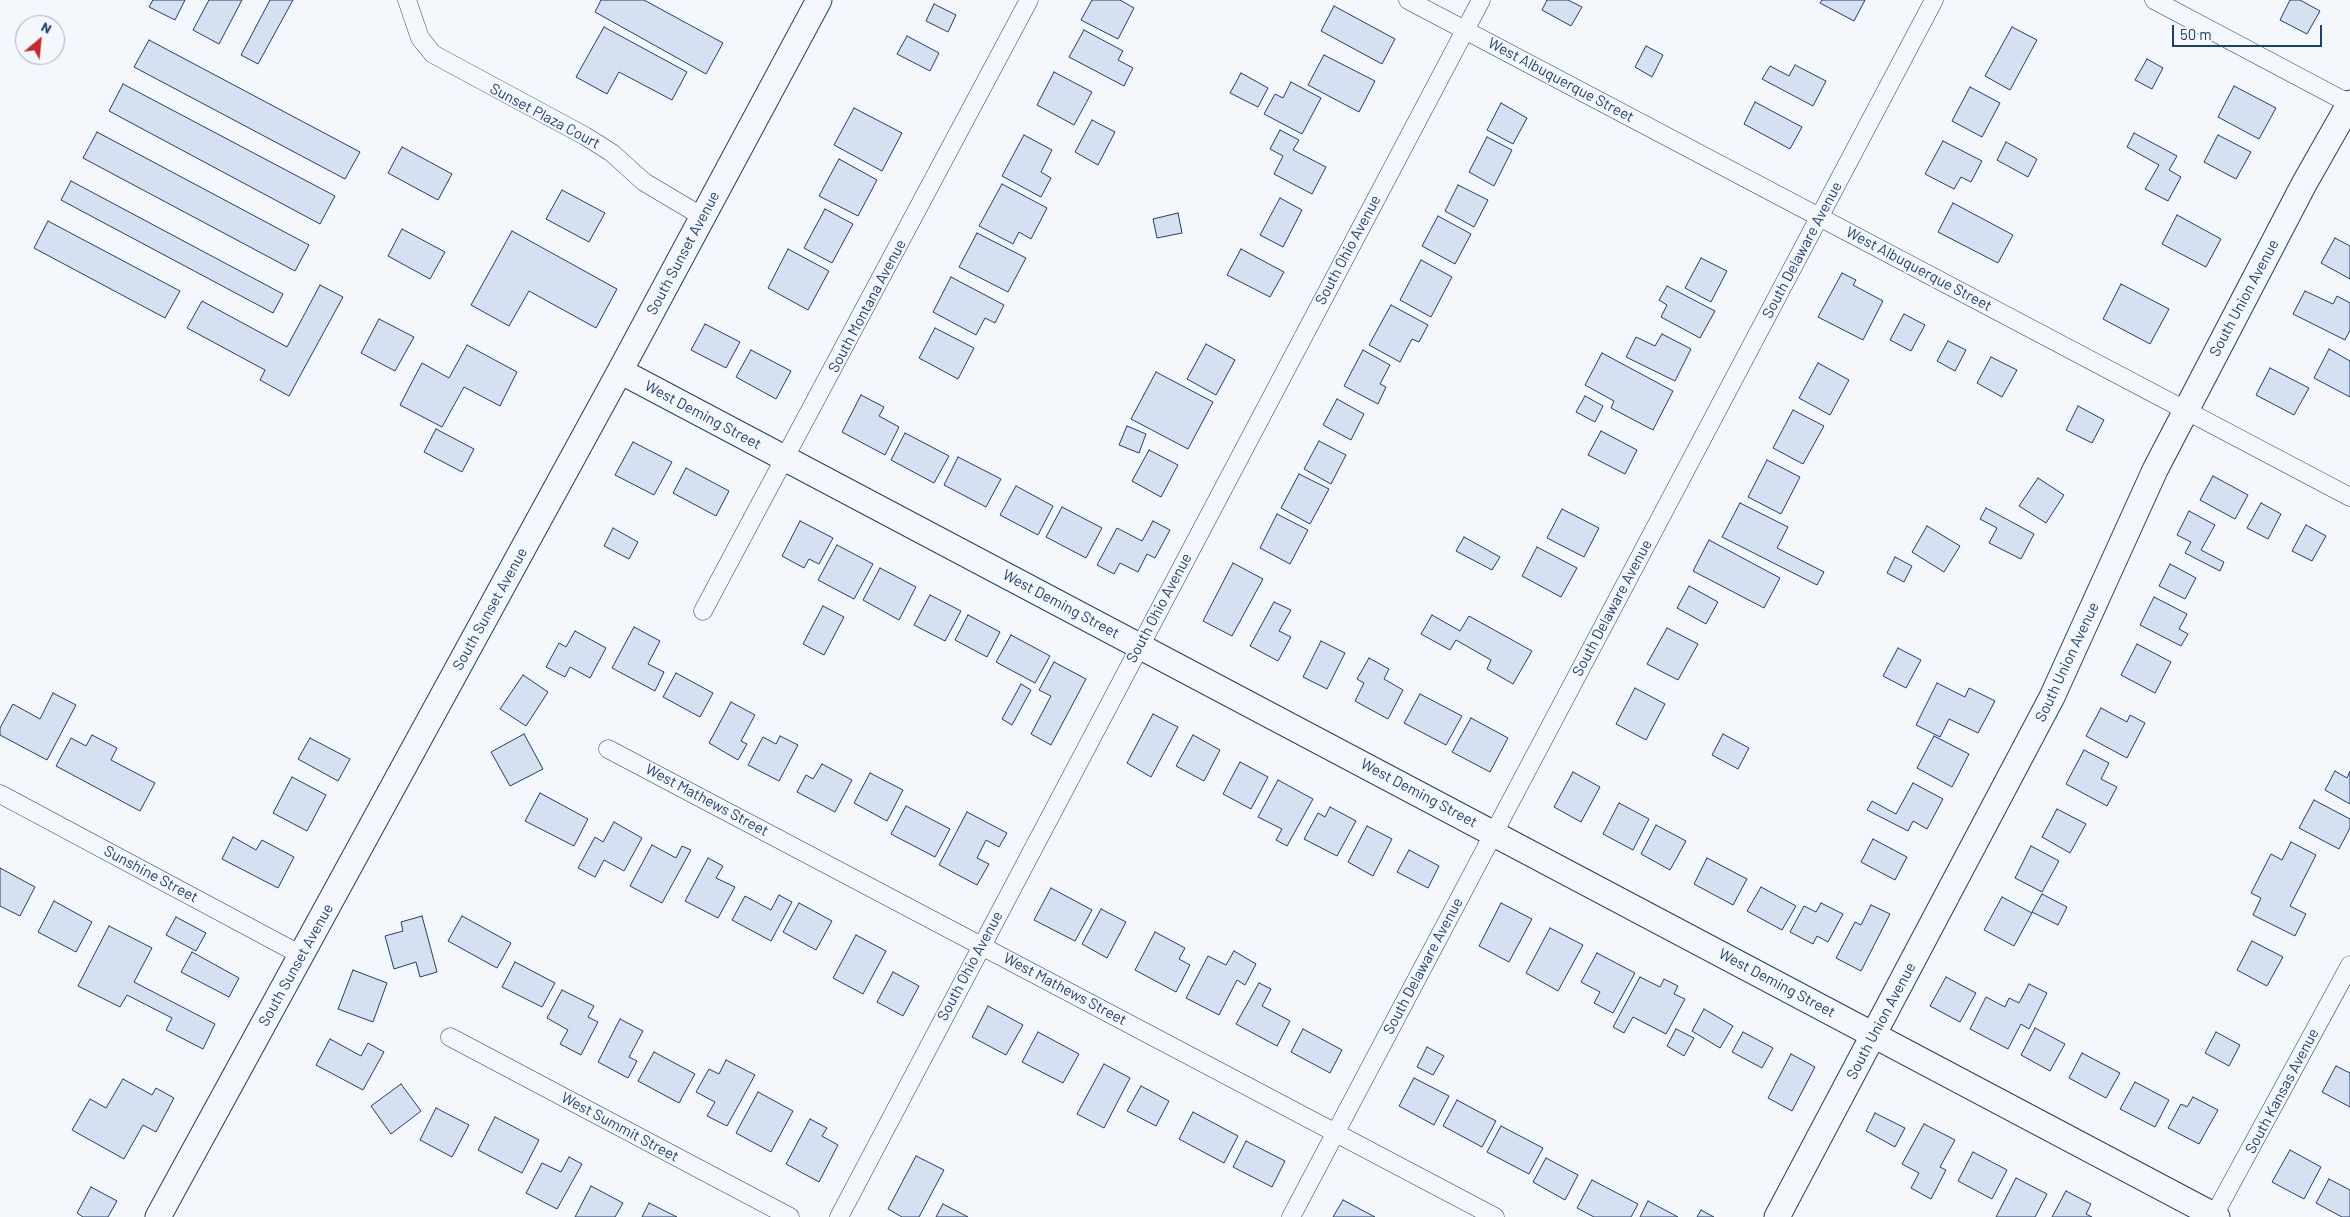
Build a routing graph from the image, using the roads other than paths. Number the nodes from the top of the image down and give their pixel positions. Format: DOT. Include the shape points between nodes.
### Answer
graph roads {
  1 [pos="407,0"];
  2 [pos="818,0"];
  3 [pos="1029,0"];
  4 [pos="1408,0"];
  5 [pos="1481,0"];
  6 [pos="1934,0"];
  7 [pos="2154,0"];
  8 [pos="1465,30"];
  9 [pos="2350,103"];
  10 [pos="703,217"];
  11 [pos="1820,217"];
  12 [pos="620,371"];
  13 [pos="2186,409"];
  14 [pos="786,459"];
  15 [pos="2350,497"];
  16 [pos="703,611"];
  17 [pos="1140,645"];
  18 [pos="608,749"];
  19 [pos="0,794"];
  20 [pos="1493,832"];
  21 [pos="981,944"];
  22 [pos="301,955"];
  23 [pos="2350,965"];
  24 [pos="1874,1034"];
  25 [pos="450,1038"];
  26 [pos="1336,1133"];
  27 [pos="2215,1216"];
  28 [pos="158,1217"];
  29 [pos="790,1217"];
  30 [pos="839,1217"];
  31 [pos="1291,1217"];
  32 [pos="1495,1217"];
  33 [pos="1777,1217"];
  1 -- 10 [label="street, Sunset Plaza Court" via="420,38 433,54 585,136 612,153 644,182"];
  2 -- 10 [label="main road, South Sunset Avenue"];
  3 -- 14 [label="street, South Montana Avenue"];
  4 -- 8 [label="street, West Albuquerque Street"];
  5 -- 8 [label="street, South Ohio Avenue"];
  6 -- 11 [label="street, South Delaware Avenue"];
  7 -- 9 [label="street"];
  8 -- 11 [label="street, West Albuquerque Street"];
  8 -- 17 [label="street, South Ohio Avenue"];
  9 -- 13 [label="main road, South Union Avenue"];
  10 -- 12 [label="main road, South Sunset Avenue"];
  11 -- 13 [label="street, West Albuquerque Street"];
  11 -- 20 [label="street, South Delaware Avenue"];
  12 -- 14 [label="main road, West Deming Street"];
  12 -- 22 [label="main road, South Sunset Avenue"];
  13 -- 15 [label="street, West Albuquerque Street"];
  13 -- 24 [label="main road, South Union Avenue" via="2137,506 2056,690"];
  14 -- 16 [label="street, South Montana Avenue"];
  14 -- 17 [label="main road, West Deming Street"];
  17 -- 20 [label="main road, West Deming Street"];
  17 -- 21 [label="street, South Ohio Avenue"];
  18 -- 21 [label="street, West Mathews Street"];
  19 -- 22 [label="street, Sunshine Street"];
  20 -- 24 [label="main road, West Deming Street"];
  20 -- 26 [label="street, South Delaware Avenue"];
  21 -- 26 [label="street, West Mathews Street"];
  21 -- 30 [label="street, South Ohio Avenue"];
  22 -- 28 [label="main road, South Sunset Avenue"];
  23 -- 27 [label="street, South Kansas Avenue"];
  24 -- 27 [label="main road, West Deming Street"];
  24 -- 33 [label="main road, South Union Avenue"];
  25 -- 29 [label="street, West Summit Street"];
  26 -- 31 [label="street, South Delaware Avenue"];
  26 -- 32 [label="street, West Mathews Street"];
}
